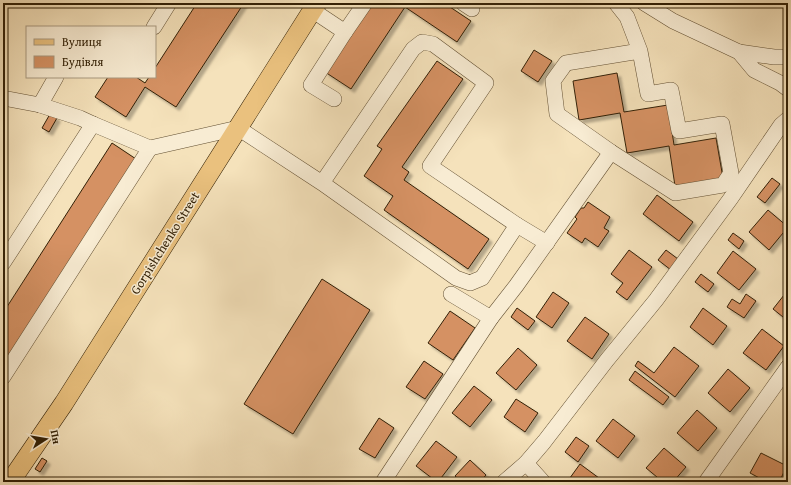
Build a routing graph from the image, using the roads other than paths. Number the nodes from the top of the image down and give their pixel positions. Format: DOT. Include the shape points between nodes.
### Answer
graph roads {
  1 [pos="169,3"];
  2 [pos="365,3"];
  3 [pos="616,3"];
  4 [pos="644,3"];
  5 [pos="315,7"];
  6 [pos="155,26"];
  7 [pos="345,32"];
  8 [pos="640,51"];
  9 [pos="739,52"];
  10 [pos="788,58"];
  11 [pos="55,78"];
  12 [pos="788,89"];
  13 [pos="3,98"];
  14 [pos="334,99"];
  15 [pos="40,105"];
  16 [pos="788,119"];
  17 [pos="93,124"];
  18 [pos="238,128"];
  19 [pos="150,148"];
  20 [pos="611,152"];
  21 [pos="322,184"];
  22 [pos="517,225"];
  23 [pos="547,243"];
  24 [pos="3,263"];
  25 [pos="451,294"];
  26 [pos="491,318"];
  27 [pos="788,367"];
  28 [pos="3,377"];
  29 [pos="526,463"];
  30 [pos="10,482"];
  31 [pos="383,482"];
  32 [pos="504,482"];
  33 [pos="543,482"];
  34 [pos="706,482"];
  1 -- 6 [label="street"];
  2 -- 7 [label="street"];
  3 -- 8 [label="street" via="627,17"];
  4 -- 9 [label="street" via="674,21"];
  5 -- 7 [label="street"];
  5 -- 18 [label="main road, Gorpishchenko Street"];
  7 -- 14 [label="street" via="312,85"];
  8 -- 20 [label="street" via="566,63 553,81 557,114"];
  8 -- 20 [label="street" via="648,94 671,90 679,131 722,124 731,173 723,185 675,193"];
  9 -- 10 [label="street"];
  9 -- 12 [label="street" via="754,70"];
  11 -- 15 [label="street"];
  13 -- 15 [label="street"];
  15 -- 17 [label="street"];
  16 -- 29 [label="street" via="781,125 656,300"];
  17 -- 19 [label="street"];
  17 -- 24 [label="street"];
  18 -- 19 [label="street"];
  18 -- 21 [label="street"];
  18 -- 30 [label="main road, Gorpishchenko Street" via="64,403"];
  19 -- 28 [label="street"];
  20 -- 23 [label="street"];
  21 -- 22 [label="street" via="456,278 470,282 482,278"];
  21 -- 22 [label="street" via="413,49 422,42 433,44 486,83 430,166"];
  22 -- 23 [label="street"];
  23 -- 26 [label="street"];
  25 -- 26 [label="street"];
  26 -- 31 [label="street"];
  27 -- 34 [label="street"];
  29 -- 32 [label="street"];
  29 -- 33 [label="street"];
}
